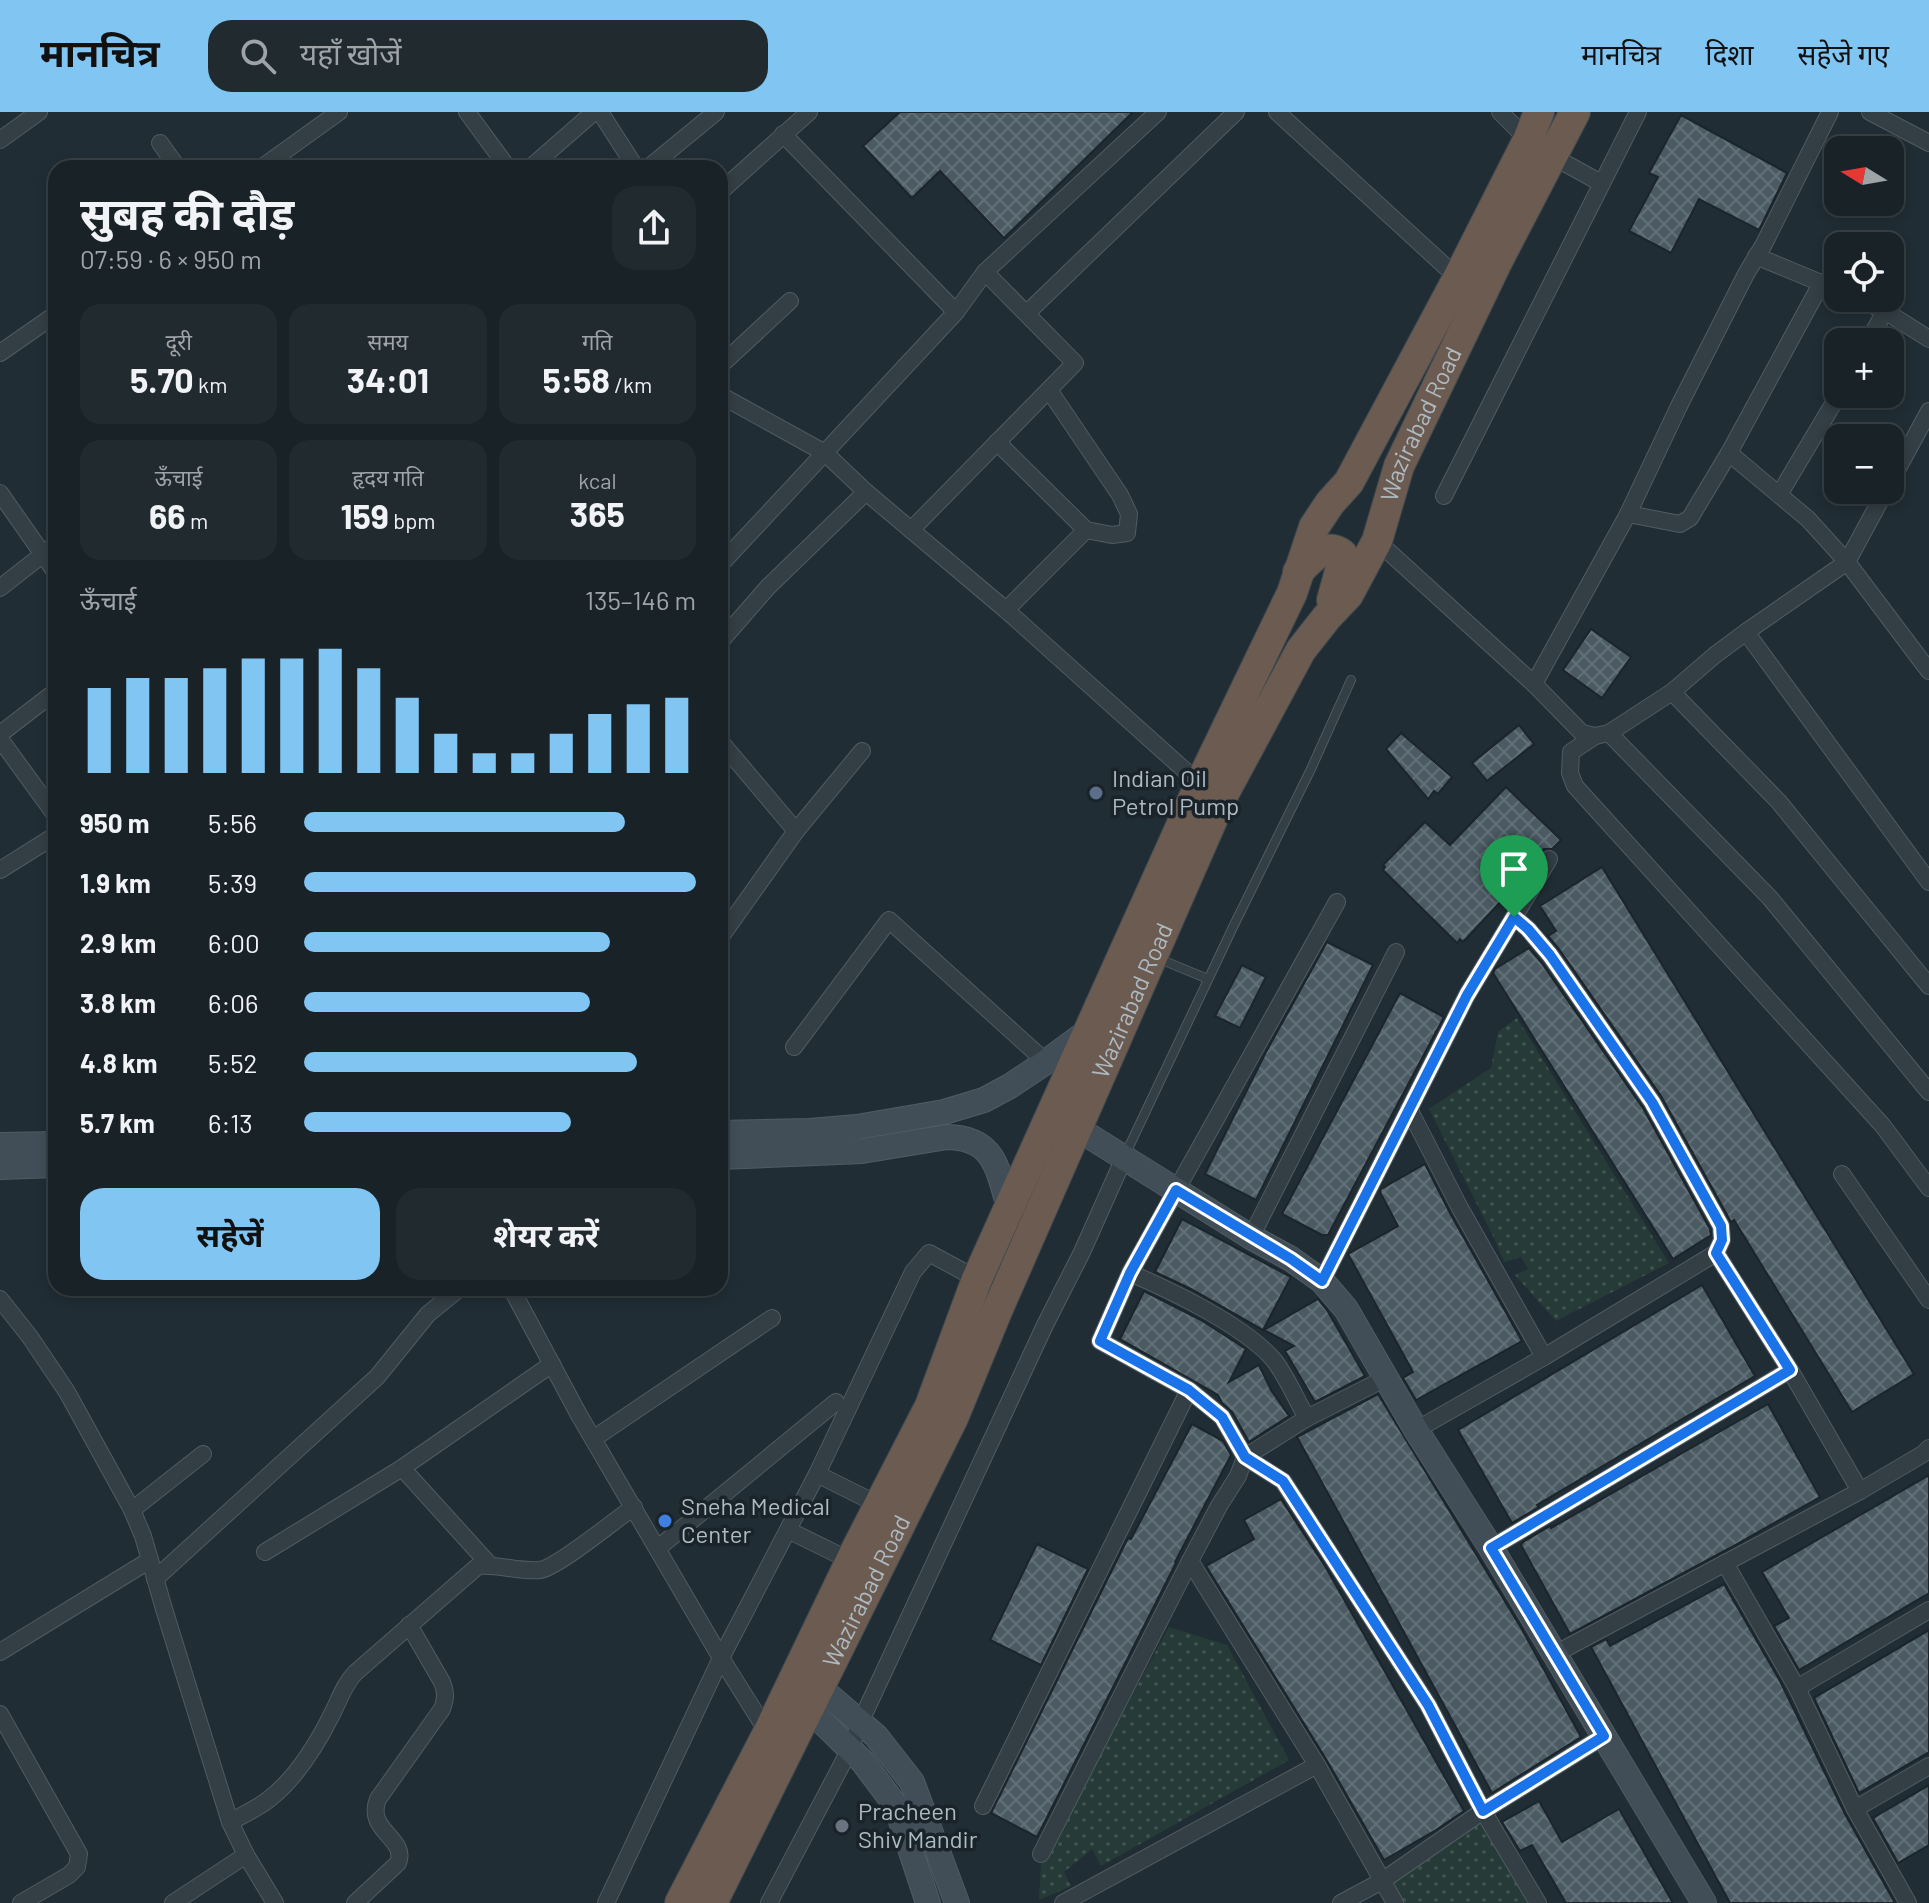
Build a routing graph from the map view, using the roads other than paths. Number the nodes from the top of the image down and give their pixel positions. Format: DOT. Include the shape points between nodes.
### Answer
graph roads {
  1 [pos="39,112"];
  2 [pos="339,112"];
  3 [pos="467,112"];
  4 [pos="597,112"];
  5 [pos="716,112"];
  6 [pos="809,112"];
  7 [pos="1158,112"];
  8 [pos="1236,112"];
  9 [pos="1277,112"];
  10 [pos="1500,112"];
  11 [pos="1539,112"];
  12 [pos="1575,112"];
  13 [pos="1638,112"];
  14 [pos="1830,112"];
  15 [pos="1870,112"];
  16 [pos="783,134"];
  17 [pos="1927,136"];
  18 [pos="0,140"];
  19 [pos="160,143"];
  20 [pos="1540,148"];
  21 [pos="172,160"];
  22 [pos="285,160"];
  23 [pos="502,160"];
  24 [pos="540,160"];
  25 [pos="630,160"];
  26 [pos="658,160"];
  27 [pos="1601,183"];
  28 [pos="728,185"];
  29 [pos="1756,256"];
  30 [pos="985,272"];
  31 [pos="1458,278"];
  32 [pos="1822,282"];
  33 [pos="790,301"];
  34 [pos="956,312"];
  35 [pos="1887,312"];
  36 [pos="1027,313"];
  37 [pos="48,320"];
  38 [pos="1929,339"];
  39 [pos="0,353"];
  40 [pos="728,359"];
  41 [pos="1049,390"];
  42 [pos="728,399"];
  43 [pos="1831,408"];
  44 [pos="1929,411"];
  45 [pos="997,442"];
  46 [pos="825,453"];
  47 [pos="1729,453"];
  48 [pos="1904,457"];
  49 [pos="866,492"];
  50 [pos="0,493"];
  51 [pos="1779,495"];
  52 [pos="1444,496"];
  53 [pos="1878,504"];
  54 [pos="1628,514"];
  55 [pos="911,530"];
  56 [pos="1086,530"];
  57 [pos="1377,541"];
  58 [pos="48,548"];
  59 [pos="728,551"];
  60 [pos="48,552"];
  61 [pos="1847,562"];
  62 [pos="1298,572"];
  63 [pos="0,588"];
  64 [pos="1006,610"];
  65 [pos="1327,617"];
  66 [pos="1746,632"];
  67 [pos="728,633"];
  68 [pos="1929,671"];
  69 [pos="1351,680"];
  70 [pos="1534,684"];
  71 [pos="1672,692"];
  72 [pos="48,697"];
  73 [pos="1602,734"];
  74 [pos="0,736"];
  75 [pos="728,750"];
  76 [pos="862,751"];
  77 [pos="1200,784"];
  78 [pos="48,805"];
  79 [pos="796,831"];
  80 [pos="48,840"];
  81 [pos="1549,859"];
  82 [pos="0,870"];
  83 [pos="1929,882"];
  84 [pos="1337,902"];
  85 [pos="1514,917"];
  86 [pos="728,927"];
  87 [pos="1396,952"];
  88 [pos="1153,956"];
  89 [pos="1208,979"];
  90 [pos="1929,986"];
  91 [pos="1088,1031"];
  92 [pos="794,1047"];
  93 [pos="1046,1062"];
  94 [pos="1929,1092"];
  95 [pos="1409,1109"];
  96 [pos="1078,1129"];
  97 [pos="728,1133"];
  98 [pos="48,1144"];
  99 [pos="0,1145"];
  100 [pos="728,1157"];
  101 [pos="1124,1158"];
  102 [pos="48,1165"];
  103 [pos="0,1167"];
  104 [pos="1842,1174"];
  105 [pos="1929,1188"];
  106 [pos="1176,1190"];
  107 [pos="1009,1207"];
  108 [pos="1251,1237"];
  109 [pos="1716,1253"];
  110 [pos="1130,1273"];
  111 [pos="977,1279"];
  112 [pos="1322,1281"];
  113 [pos="450,1296"];
  114 [pos="515,1296"];
  115 [pos="0,1299"];
  116 [pos="1929,1300"];
  117 [pos="772,1318"];
  118 [pos="1544,1357"];
  119 [pos="552,1364"];
  120 [pos="1790,1370"];
  121 [pos="1386,1378"];
  122 [pos="1189,1390"];
  123 [pos="836,1402"];
  124 [pos="1307,1418"];
  125 [pos="1416,1430"];
  126 [pos="593,1439"];
  127 [pos="1929,1448"];
  128 [pos="203,1454"];
  129 [pos="1245,1457"];
  130 [pos="402,1468"];
  131 [pos="817,1474"];
  132 [pos="1860,1491"];
  133 [pos="879,1505"];
  134 [pos="634,1507"];
  135 [pos="132,1510"];
  136 [pos="788,1530"];
  137 [pos="658,1548"];
  138 [pos="1491,1548"];
  139 [pos="265,1552"];
  140 [pos="150,1560"];
  141 [pos="851,1561"];
  142 [pos="1190,1561"];
  143 [pos="1725,1563"];
  144 [pos="489,1564"];
  145 [pos="155,1579"];
  146 [pos="1929,1610"];
  147 [pos="409,1625"];
  148 [pos="0,1652"];
  149 [pos="1555,1654"];
  150 [pos="721,1658"];
  151 [pos="1797,1688"];
  152 [pos="813,1698"];
  153 [pos="0,1714"];
  154 [pos="860,1723"];
  155 [pos="768,1733"];
  156 [pos="1604,1736"];
  157 [pos="850,1749"];
  158 [pos="1317,1765"];
  159 [pos="1929,1766"];
  160 [pos="983,1806"];
  161 [pos="1855,1809"];
  162 [pos="1483,1811"];
  163 [pos="230,1822"];
  164 [pos="1041,1854"];
  165 [pos="246,1855"];
  166 [pos="1382,1881"];
  167 [pos="21,1903"];
  168 [pos="173,1903"];
  169 [pos="275,1903"];
  170 [pos="355,1903"];
  171 [pos="606,1903"];
  172 [pos="680,1903"];
  173 [pos="712,1903"];
  174 [pos="769,1903"];
  175 [pos="928,1903"];
  176 [pos="957,1903"];
  177 [pos="1063,1903"];
  178 [pos="1341,1903"];
  179 [pos="1395,1903"];
  180 [pos="1538,1903"];
  181 [pos="1704,1903"];
  182 [pos="1908,1903"];
  1 -- 18 [label="street"];
  2 -- 22 [label="street"];
  3 -- 23 [label="street"];
  4 -- 24 [label="street"];
  4 -- 25 [label="street"];
  5 -- 26 [label="street"];
  6 -- 16 [label="street"];
  7 -- 30 [label="street"];
  8 -- 36 [label="street"];
  9 -- 31 [label="street"];
  10 -- 20 [label="street"];
  11 -- 20 [label="highway, Wazirabad Road"];
  12 -- 20 [label="highway, Wazirabad Road"];
  13 -- 27 [label="street"];
  14 -- 29 [label="street"];
  15 -- 17 [label="street"];
  16 -- 28 [label="street"];
  16 -- 34 [label="street"];
  19 -- 21 [label="street"];
  20 -- 27 [label="street"];
  20 -- 31 [label="highway, Wazirabad Road"];
  20 -- 57 [label="highway, Wazirabad Road" via="1497,262 1399,466"];
  27 -- 52 [label="street"];
  29 -- 32 [label="street"];
  29 -- 54 [label="street"];
  30 -- 34 [label="street"];
  30 -- 36 [label="street"];
  31 -- 62 [label="highway, Wazirabad Road" via="1349,482 1314,527"];
  32 -- 47 [label="street"];
  33 -- 40 [label="street"];
  34 -- 46 [label="street"];
  35 -- 38 [label="street"];
  36 -- 41 [label="street" via="1075,363"];
  37 -- 39 [label="street"];
  41 -- 45 [label="street"];
  41 -- 56 [label="street" via="1129,514 1127,533"];
  42 -- 46 [label="street"];
  43 -- 51 [label="street"];
  44 -- 48 [label="street"];
  45 -- 55 [label="street"];
  45 -- 56 [label="street"];
  46 -- 49 [label="street"];
  46 -- 59 [label="street"];
  47 -- 51 [label="street"];
  47 -- 54 [label="street" via="1690,518 1680,524"];
  49 -- 55 [label="street"];
  49 -- 67 [label="street"];
  50 -- 58 [label="street"];
  51 -- 61 [label="street"];
  53 -- 61 [label="street"];
  54 -- 70 [label="street"];
  55 -- 64 [label="street"];
  56 -- 64 [label="street"];
  57 -- 65 [label="highway, Wazirabad Road" via="1348,595"];
  57 -- 70 [label="street"];
  60 -- 63 [label="street"];
  61 -- 66 [label="street"];
  61 -- 68 [label="street"];
  62 -- 65 [label="highway" via="1316,554 1331,549 1342,554"];
  62 -- 77 [label="highway, Wazirabad Road"];
  64 -- 77 [label="street"];
  65 -- 88 [label="highway, Wazirabad Road" via="1301,650 1223,795"];
  66 -- 71 [label="street"];
  66 -- 83 [label="street"];
  69 -- 89 [label="lane"];
  70 -- 73 [label="street" via="1582,733"];
  71 -- 73 [label="street"];
  71 -- 90 [label="street" via="1779,802"];
  72 -- 74 [label="street"];
  73 -- 94 [label="street" via="1770,898"];
  73 -- 105 [label="street" via="1571,752 1575,786 1883,1126"];
  74 -- 78 [label="street"];
  75 -- 79 [label="street"];
  76 -- 79 [label="street"];
  77 -- 91 [label="highway, Wazirabad Road"];
  79 -- 86 [label="street"];
  80 -- 82 [label="street"];
  81 -- 85 [label="street"];
  84 -- 106 [label="street"];
  85 -- 95 [label="street"];
  85 -- 109 [label="street" via="1550,955 1652,1102 1721,1226"];
  87 -- 108 [label="street"];
  88 -- 89 [label="lane"];
  88 -- 96 [label="highway, Wazirabad Road"];
  89 -- 101 [label="lane"];
  91 -- 93 [label="main road"];
  91 -- 107 [label="highway, Wazirabad Road"];
  92 -- 93 [label="street" via="889,920"];
  93 -- 97 [label="main road" via="984,1100 944,1112 857,1127"];
  95 -- 112 [label="street"];
  95 -- 118 [label="street"];
  96 -- 101 [label="main road"];
  96 -- 152 [label="highway, Wazirabad Road" via="953,1418"];
  98 -- 99 [label="main road"];
  100 -- 107 [label="main road" via="862,1151 960,1138 985,1148 995,1160"];
  101 -- 106 [label="main road"];
  101 -- 154 [label="street"];
  102 -- 103 [label="main road"];
  104 -- 116 [label="street"];
  106 -- 108 [label="main road"];
  106 -- 110 [label="street"];
  107 -- 111 [label="highway, Wazirabad Road"];
  108 -- 112 [label="main road"];
  109 -- 118 [label="street"];
  109 -- 120 [label="street"];
  110 -- 122 [label="street" via="1100,1341"];
  110 -- 124 [label="street" via="1240,1331 1273,1360"];
  111 -- 131 [label="street" via="929,1253 913,1272"];
  111 -- 133 [label="highway, Wazirabad Road" via="930,1406"];
  112 -- 121 [label="main road" via="1346,1309"];
  113 -- 145 [label="street" via="428,1314 377,1377"];
  114 -- 119 [label="street"];
  115 -- 135 [label="street" via="67,1392"];
  117 -- 126 [label="street"];
  118 -- 125 [label="street"];
  119 -- 126 [label="street"];
  119 -- 130 [label="street"];
  120 -- 132 [label="street"];
  120 -- 138 [label="street"];
  121 -- 124 [label="street"];
  121 -- 125 [label="main road"];
  122 -- 129 [label="street" via="1222,1417"];
  122 -- 160 [label="street"];
  123 -- 137 [label="street"];
  124 -- 129 [label="street"];
  125 -- 138 [label="main road"];
  126 -- 134 [label="street"];
  127 -- 132 [label="street"];
  128 -- 135 [label="street"];
  129 -- 142 [label="street"];
  129 -- 162 [label="street" via="1283,1481 1428,1705"];
  130 -- 139 [label="street"];
  130 -- 144 [label="street"];
  131 -- 133 [label="street"];
  131 -- 136 [label="street"];
  132 -- 143 [label="street"];
  133 -- 141 [label="highway, Wazirabad Road"];
  134 -- 137 [label="street"];
  134 -- 144 [label="street" via="547,1569"];
  135 -- 140 [label="street"];
  136 -- 141 [label="street"];
  136 -- 150 [label="street"];
  137 -- 150 [label="street"];
  138 -- 149 [label="main road"];
  140 -- 145 [label="street"];
  140 -- 148 [label="street"];
  141 -- 155 [label="highway, Wazirabad Road"];
  142 -- 158 [label="street"];
  142 -- 164 [label="street"];
  143 -- 149 [label="street"];
  143 -- 151 [label="street"];
  144 -- 147 [label="street" via="478,1566"];
  145 -- 163 [label="street"];
  146 -- 151 [label="street"];
  147 -- 163 [label="street" via="346,1683 317,1741 281,1788"];
  147 -- 170 [label="street" via="446,1690 445,1701 374,1808 398,1849 398,1863"];
  149 -- 156 [label="main road"];
  150 -- 155 [label="street"];
  150 -- 171 [label="street"];
  151 -- 161 [label="street"];
  152 -- 154 [label="main road"];
  152 -- 157 [label="main road"];
  152 -- 173 [label="highway, Wazirabad Road"];
  153 -- 167 [label="street" via="79,1854 69,1875"];
  154 -- 157 [label="street"];
  154 -- 176 [label="main road" via="912,1782"];
  155 -- 172 [label="highway, Wazirabad Road"];
  156 -- 162 [label="street"];
  156 -- 181 [label="main road"];
  157 -- 174 [label="street"];
  157 -- 175 [label="main road" via="896,1806"];
  158 -- 166 [label="street"];
  158 -- 177 [label="street"];
  159 -- 161 [label="street"];
  161 -- 182 [label="street"];
  162 -- 166 [label="street"];
  162 -- 180 [label="street"];
  163 -- 165 [label="street"];
  165 -- 168 [label="street"];
  165 -- 169 [label="street"];
  166 -- 178 [label="street"];
  166 -- 179 [label="street"];
}
